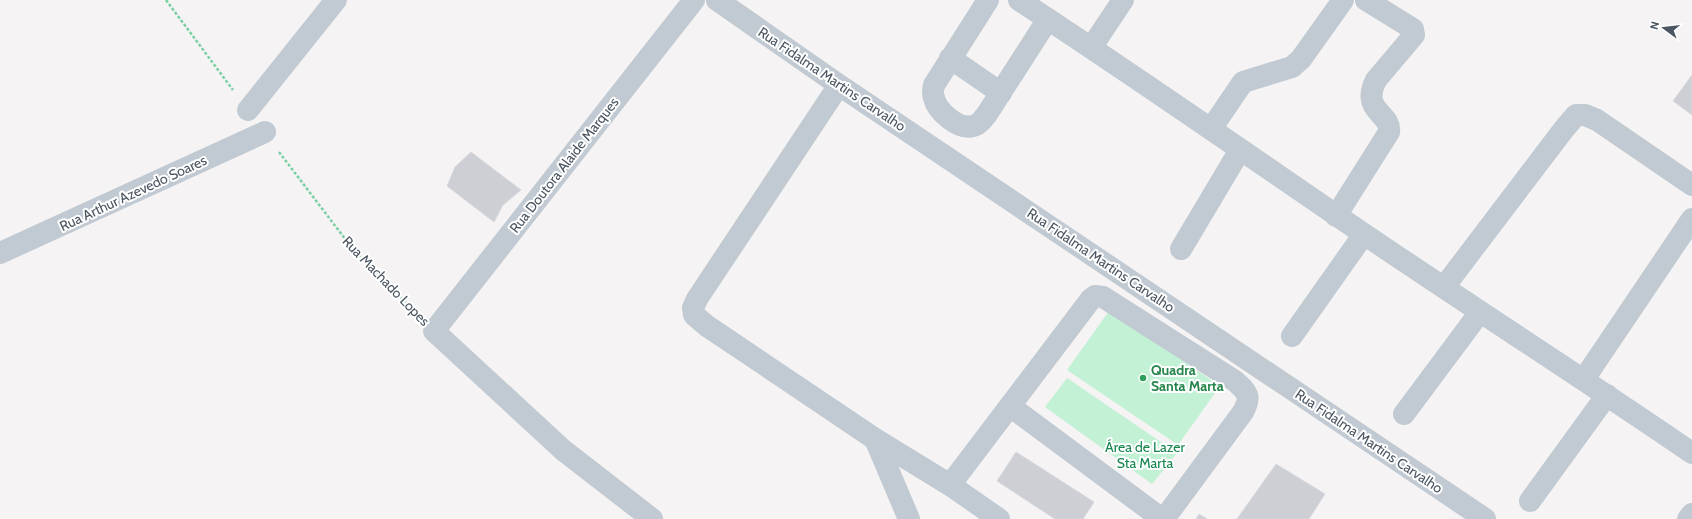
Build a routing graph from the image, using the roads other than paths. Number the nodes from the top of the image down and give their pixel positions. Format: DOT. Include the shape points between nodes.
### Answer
graph roads {
  1 [pos="336,0"];
  2 [pos="694,0"];
  3 [pos="717,0"];
  4 [pos="988,0"];
  5 [pos="1019,0"];
  6 [pos="1123,0"];
  7 [pos="1343,0"];
  8 [pos="1366,0"];
  9 [pos="1048,19"];
  10 [pos="1091,48"];
  11 [pos="950,58"];
  12 [pos="840,85"];
  13 [pos="1001,93"];
  14 [pos="248,110"];
  15 [pos="1210,129"];
  16 [pos="265,132"];
  17 [pos="1240,150"];
  18 [pos="1692,185"];
  19 [pos="1336,216"];
  20 [pos="1692,219"];
  21 [pos="1364,234"];
  22 [pos="1180,249"];
  23 [pos="0,253"];
  24 [pos="1444,287"];
  25 [pos="1480,312"];
  26 [pos="434,331"];
  27 [pos="1292,336"];
  28 [pos="1584,379"];
  29 [pos="1607,395"];
  30 [pos="1010,406"];
  31 [pos="1404,414"];
  32 [pos="875,439"];
  33 [pos="1692,453"];
  34 [pos="950,485"];
  35 [pos="1530,501"];
  36 [pos="1692,514"];
  37 [pos="652,519"];
  38 [pos="909,519"];
  39 [pos="999,519"];
  40 [pos="1163,519"];
  41 [pos="1485,519"];
  42 [pos="1688,519"];
  1 -- 14 [label="street"];
  2 -- 26 [label="street, Rua Doutora Alaide Marques"];
  3 -- 12 [label="street, Rua Fidalma Martins Carvalho"];
  4 -- 11 [label="street"];
  5 -- 9 [label="street"];
  6 -- 10 [label="street"];
  7 -- 15 [label="street" via="1301,59 1292,67 1243,82"];
  8 -- 19 [label="street" via="1413,28 1414,35 1373,86 1372,105 1389,126 1389,132"];
  9 -- 10 [label="street"];
  9 -- 13 [label="street"];
  10 -- 15 [label="street"];
  11 -- 13 [label="street"];
  11 -- 13 [label="street" via="934,85 933,93 940,109 952,120 967,126 980,122"];
  12 -- 32 [label="street" via="693,308 697,318"];
  12 -- 41 [label="street, Rua Fidalma Martins Carvalho"];
  15 -- 17 [label="street"];
  16 -- 23 [label="street, Rua Arthur Azevedo Soares"];
  17 -- 19 [label="street"];
  17 -- 22 [label="street"];
  18 -- 24 [label="street" via="1597,120 1585,115 1576,115"];
  19 -- 21 [label="street"];
  20 -- 28 [label="street"];
  21 -- 24 [label="street"];
  21 -- 27 [label="street"];
  24 -- 25 [label="street"];
  25 -- 28 [label="street"];
  25 -- 31 [label="street"];
  26 -- 37 [label="street, Rua Machado Lopes" via="563,450"];
  28 -- 29 [label="street"];
  29 -- 33 [label="street"];
  29 -- 35 [label="street"];
  30 -- 34 [label="street"];
  30 -- 40 [label="street"];
  30 -- 40 [label="street" via="1095,296 1103,297 1235,381 1246,391 1248,403"];
  32 -- 34 [label="street"];
  32 -- 38 [label="street"];
  34 -- 39 [label="street"];
  36 -- 42 [label="street"];
}
